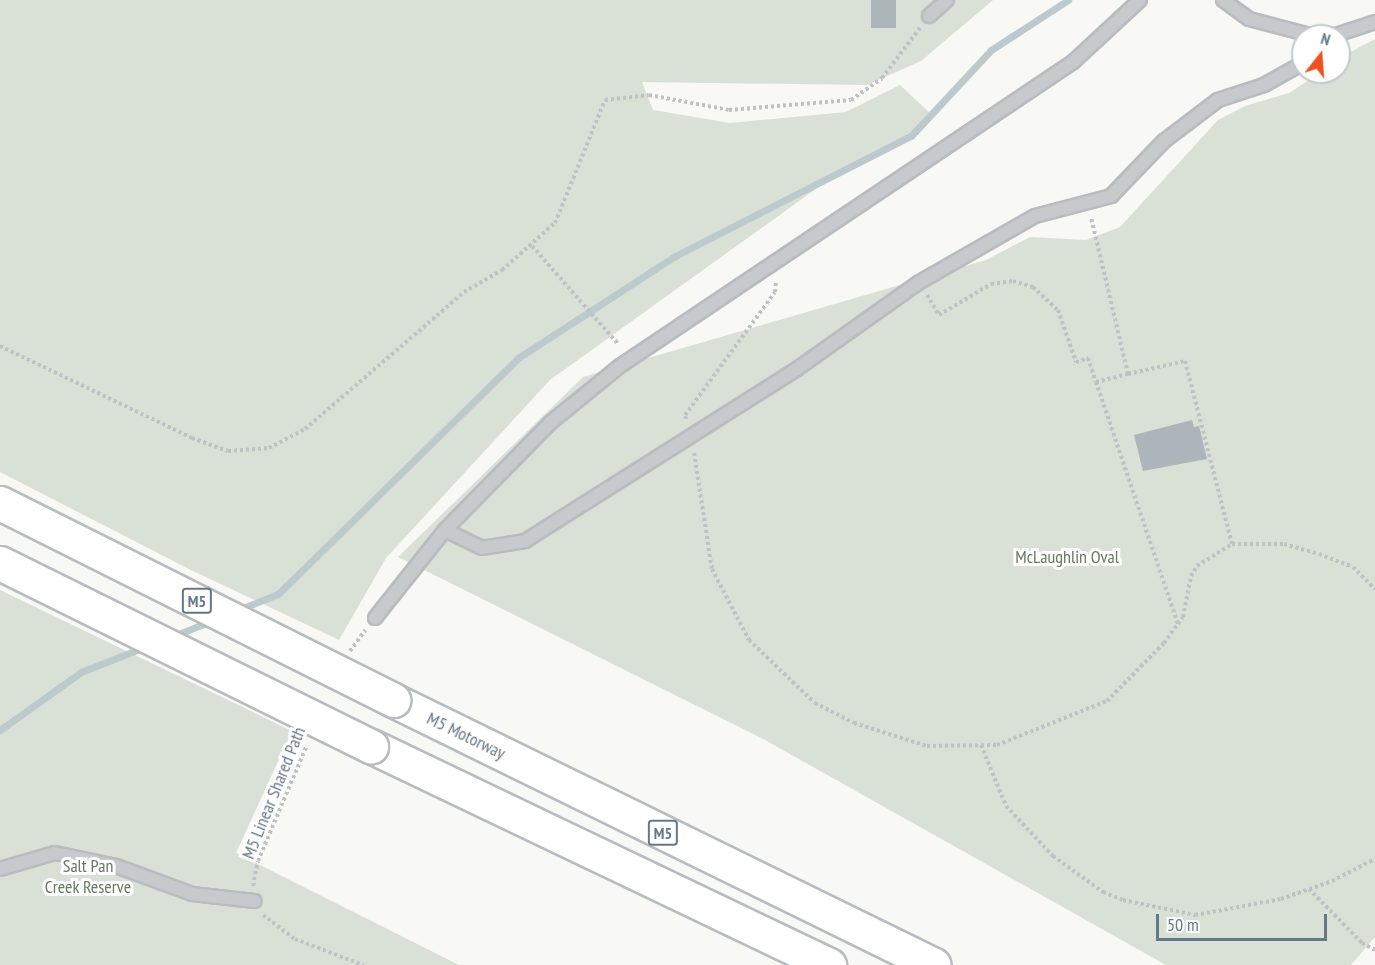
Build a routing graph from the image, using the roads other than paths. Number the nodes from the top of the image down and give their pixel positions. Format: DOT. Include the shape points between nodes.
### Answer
graph roads {
  1 [pos="947,0"];
  2 [pos="1140,0"];
  3 [pos="1223,0"];
  4 [pos="929,16"];
  5 [pos="1375,22"];
  6 [pos="1291,30"];
  7 [pos="1351,30"];
  8 [pos="1291,70"];
  9 [pos="0,503"];
  10 [pos="445,530"];
  11 [pos="0,563"];
  12 [pos="375,618"];
  13 [pos="0,869"];
  14 [pos="255,901"];
  15 [pos="829,965"];
  16 [pos="934,965"];
  1 -- 4 [label="lane"];
  2 -- 10 [label="lane" via="1073,62 620,366 550,423"];
  3 -- 6 [label="lane" via="1249,19"];
  5 -- 7 [label="lane"];
  8 -- 10 [label="lane" via="1264,85 1218,100 1164,141 1111,195 1035,216 918,283 797,369 525,541 482,548"];
  9 -- 16 [label="highway, M5 Motorway / M5, bridge"];
  10 -- 12 [label="lane"];
  11 -- 15 [label="highway, bridge"];
  13 -- 14 [label="lane" via="55,853 116,866 192,894"];
}
